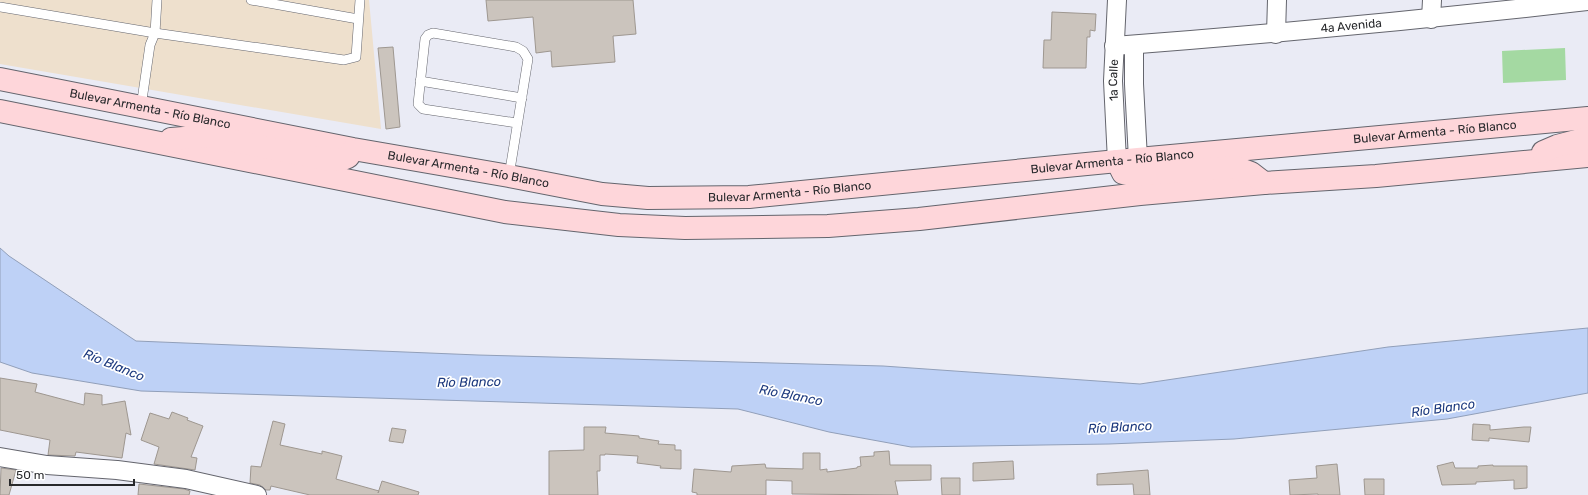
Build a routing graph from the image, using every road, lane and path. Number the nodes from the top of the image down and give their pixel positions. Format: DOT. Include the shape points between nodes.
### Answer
graph roads {
  1 [pos="157,0"];
  2 [pos="250,0"];
  3 [pos="360,0"];
  4 [pos="1117,0"];
  5 [pos="1277,0"];
  6 [pos="1432,0"];
  7 [pos="1588,1"];
  8 [pos="0,7"];
  9 [pos="358,19"];
  10 [pos="1431,19"];
  11 [pos="155,33"];
  12 [pos="1276,34"];
  13 [pos="1134,45"];
  14 [pos="1114,46"];
  15 [pos="0,79"];
  16 [pos="420,81"];
  17 [pos="522,98"];
  18 [pos="141,107"];
  19 [pos="0,111"];
  20 [pos="1588,118"];
  21 [pos="517,123"];
  22 [pos="1588,138"];
  23 [pos="150,142"];
  24 [pos="353,149"];
  25 [pos="1588,156"];
  26 [pos="1138,158"];
  27 [pos="1117,161"];
  28 [pos="1518,162"];
  29 [pos="509,176"];
  30 [pos="1264,183"];
  31 [pos="0,457"];
  32 [pos="257,495"];
  1 -- 11 [label="lane"];
  2 -- 9 [label="lane"];
  3 -- 9 [label="lane"];
  4 -- 14 [label="street, 1a Calle"];
  5 -- 12 [label="street"];
  6 -- 10 [label="street"];
  7 -- 10 [label="street, 4a Avenida"];
  8 -- 11 [label="lane"];
  9 -- 11 [label="lane" via="356,57 344,60"];
  10 -- 12 [label="street, 4a Avenida"];
  11 -- 18 [label="lane" via="150,45"];
  12 -- 13 [label="street, 4a Avenida"];
  13 -- 14 [label="street, 4a Avenida"];
  13 -- 26 [label="street, 1a Calle"];
  14 -- 27 [label="street, 1a Calle"];
  15 -- 18 [label="main road, Bulevar Armenta - Río Blanco"];
  16 -- 17 [label="lane"];
  16 -- 17 [label="lane" via="425,39 428,35 433,33 494,43 516,47 523,51 528,59"];
  16 -- 21 [label="lane" via="418,104 422,109"];
  17 -- 21 [label="lane"];
  18 -- 24 [label="main road, Bulevar Armenta - Río Blanco"];
  19 -- 23 [label="main road"];
  20 -- 26 [label="main road, Bulevar Armenta - Río Blanco"];
  21 -- 29 [label="lane"];
  22 -- 28 [label="main road" via="1557,146"];
  23 -- 24 [label="main road" via="209,136 324,159 341,160 348,157"];
  23 -- 30 [label="main road" via="505,212 619,225 677,228 828,226"];
  24 -- 29 [label="main road, Bulevar Armenta - Río Blanco"];
  25 -- 28 [label="main road"];
  26 -- 27 [label="main road, Bulevar Armenta - Río Blanco"];
  27 -- 29 [label="main road, Bulevar Armenta - Río Blanco" via="749,197 648,198 602,194"];
  27 -- 30 [label="main road" via="1123,172 1132,176 1235,167 1251,173"];
  28 -- 30 [label="main road" via="1376,176"];
  31 -- 32 [label="street" via="48,465 186,479"];
}
